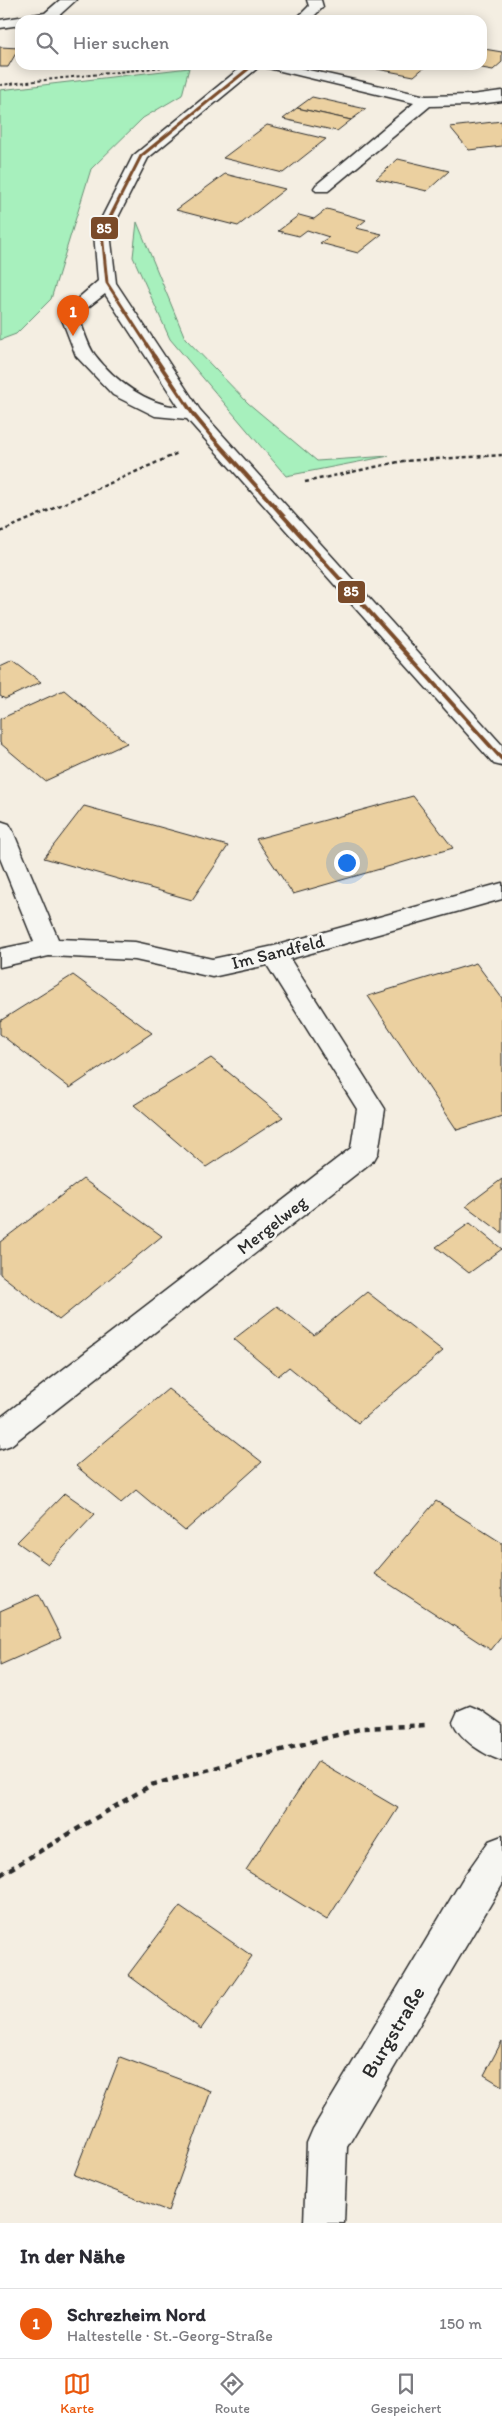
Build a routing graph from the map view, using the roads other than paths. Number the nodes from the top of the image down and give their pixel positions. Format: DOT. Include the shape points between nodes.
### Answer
graph roads {
  1 [pos="69,0"];
  2 [pos="314,0"];
  3 [pos="51,15"];
  4 [pos="307,15"];
  5 [pos="15,22"];
  6 [pos="0,24"];
  7 [pos="247,70"];
  8 [pos="288,70"];
  9 [pos="502,96"];
  10 [pos="426,102"];
  11 [pos="322,188"];
  12 [pos="107,283"];
  13 [pos="194,414"];
  14 [pos="502,759"];
  15 [pos="0,829"];
  16 [pos="502,891"];
  17 [pos="49,947"];
  18 [pos="274,955"];
  19 [pos="0,958"];
  20 [pos="0,1436"];
  21 [pos="470,1722"];
  22 [pos="502,1745"];
  23 [pos="502,1854"];
  24 [pos="324,2223"];
  1 -- 3 [label="street"];
  2 -- 4 [label="street" via="316,7"];
  5 -- 6 [label="street"];
  7 -- 12 [label="street" via="141,156 102,233"];
  8 -- 10 [label="street"];
  9 -- 10 [label="street"];
  10 -- 11 [label="street"];
  12 -- 13 [label="street"];
  12 -- 13 [label="street" via="69,314 85,356 120,391 162,412"];
  13 -- 14 [label="street"];
  15 -- 17 [label="street"];
  16 -- 18 [label="street, Im Sandfeld"];
  17 -- 18 [label="street, Im Sandfeld" via="135,951 212,968"];
  17 -- 19 [label="street, Im Sandfeld"];
  18 -- 20 [label="street, Mergelweg" via="371,1109 364,1153"];
  21 -- 22 [label="street"];
  23 -- 24 [label="street, Burgstraße" via="478,1888 327,2143"];
}
